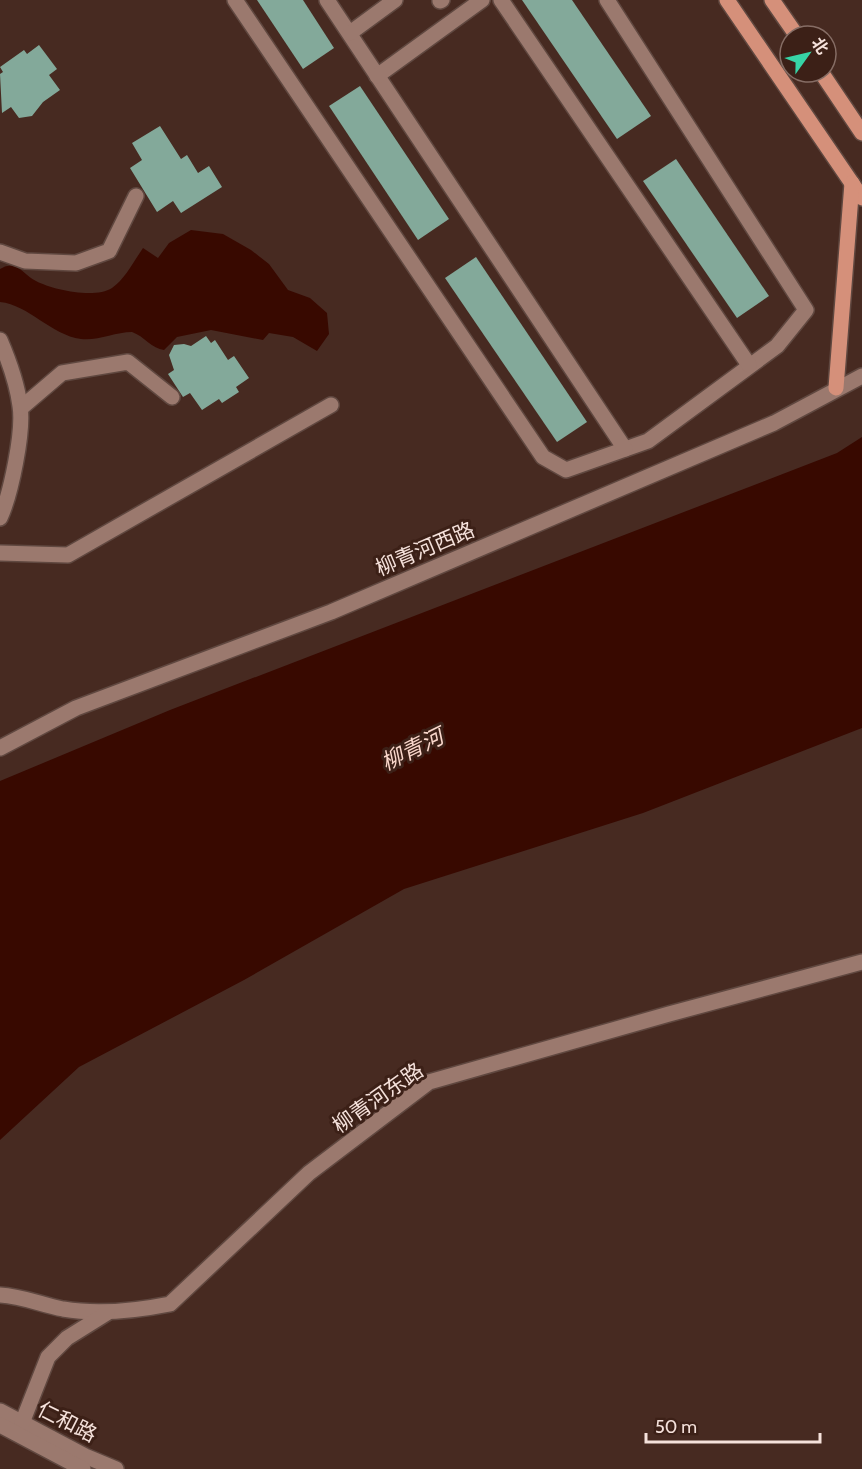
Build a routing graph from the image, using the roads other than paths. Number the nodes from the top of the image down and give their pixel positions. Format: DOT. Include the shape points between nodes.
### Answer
graph roads {
  1 [pos="235,0"];
  2 [pos="327,0"];
  3 [pos="395,0"];
  4 [pos="482,0"];
  5 [pos="501,0"];
  6 [pos="607,0"];
  7 [pos="727,0"];
  8 [pos="772,0"];
  9 [pos="788,24"];
  10 [pos="350,33"];
  11 [pos="377,76"];
  12 [pos="829,84"];
  13 [pos="862,133"];
  14 [pos="852,183"];
  15 [pos="136,196"];
  16 [pos="862,198"];
  17 [pos="0,252"];
  18 [pos="0,340"];
  19 [pos="749,365"];
  20 [pos="862,376"];
  21 [pos="836,388"];
  22 [pos="172,397"];
  23 [pos="330,405"];
  24 [pos="21,408"];
  25 [pos="625,449"];
  26 [pos="0,518"];
  27 [pos="0,553"];
  28 [pos="0,748"];
  29 [pos="862,962"];
  30 [pos="0,1295"];
  31 [pos="107,1313"];
  32 [pos="0,1411"];
  33 [pos="22,1423"];
  34 [pos="0,1425"];
  35 [pos="83,1469"];
  36 [pos="116,1469"];
  1 -- 25 [label="street" via="543,456 566,470"];
  2 -- 10 [label="street"];
  3 -- 10 [label="street"];
  4 -- 11 [label="street"];
  5 -- 19 [label="street"];
  6 -- 19 [label="street" via="806,310 777,346"];
  7 -- 14 [label="main road"];
  8 -- 9 [label="main road"];
  10 -- 11 [label="street"];
  11 -- 25 [label="street"];
  12 -- 13 [label="main road"];
  14 -- 16 [label="main road"];
  14 -- 21 [label="main road"];
  15 -- 17 [label="street" via="109,251 76,263 25,261"];
  18 -- 24 [label="street"];
  19 -- 25 [label="street" via="648,441"];
  20 -- 21 [label="street, 柳青河西路"];
  21 -- 28 [label="street, 柳青河西路" via="774,423 637,482 331,612 76,708"];
  22 -- 24 [label="street" via="128,362 62,373"];
  23 -- 27 [label="street" via="68,555"];
  24 -- 26 [label="street" via="18,450"];
  29 -- 31 [label="street, 柳青河东路" via="429,1082 309,1173 170,1304"];
  30 -- 31 [label="street, 柳青河东路" via="63,1309"];
  31 -- 33 [label="street" via="67,1338 48,1357"];
  32 -- 33 [label="street, 仁和路"];
  33 -- 36 [label="street, 仁和路"];
  34 -- 35 [label="street, 仁和路"];
}
